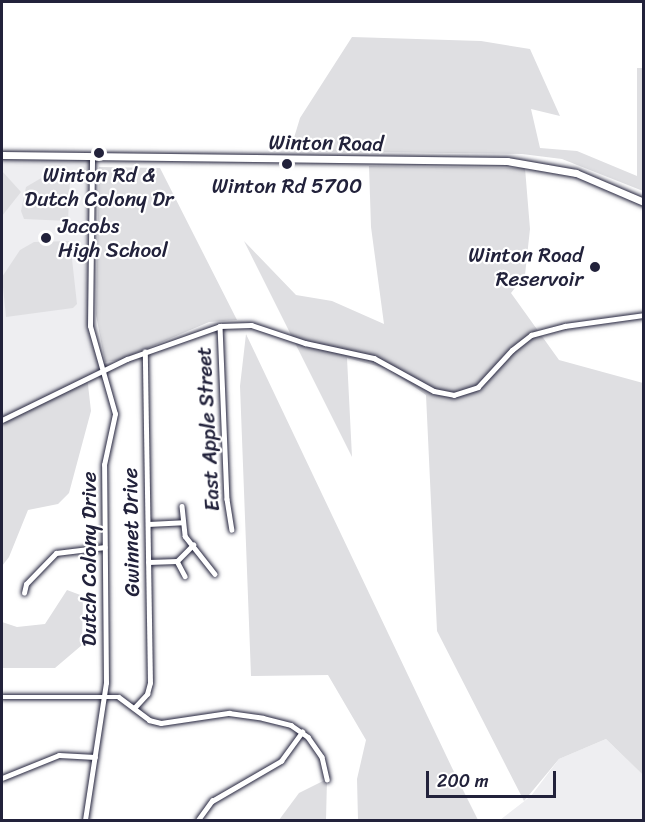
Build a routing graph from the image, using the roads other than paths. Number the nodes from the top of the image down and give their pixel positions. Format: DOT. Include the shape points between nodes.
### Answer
graph roads {
  1 [pos="2,155"];
  2 [pos="92,158"];
  3 [pos="644,202"];
  4 [pos="644,315"];
  5 [pos="220,326"];
  6 [pos="146,352"];
  7 [pos="102,370"];
  8 [pos="2,420"];
  9 [pos="182,506"];
  10 [pos="183,522"];
  11 [pos="148,524"];
  12 [pos="232,530"];
  13 [pos="193,545"];
  14 [pos="105,547"];
  15 [pos="177,561"];
  16 [pos="148,562"];
  17 [pos="214,574"];
  18 [pos="185,576"];
  19 [pos="24,593"];
  20 [pos="104,696"];
  21 [pos="2,697"];
  22 [pos="135,707"];
  23 [pos="302,732"];
  24 [pos="95,757"];
  25 [pos="2,778"];
  26 [pos="327,779"];
  27 [pos="85,820"];
  28 [pos="198,820"];
  1 -- 2 [label="main road, Winton Road"];
  2 -- 3 [label="main road, Winton Road" via="517,162 576,173"];
  2 -- 7 [label="street, Dutch Colony Drive" via="90,326"];
  4 -- 5 [label="street" via="531,335 478,387 454,395 434,391 374,358 305,343 251,325"];
  5 -- 6 [label="street"];
  5 -- 12 [label="street, East Apple Street" via="226,499"];
  6 -- 7 [label="street"];
  6 -- 11 [label="street, Gwinnet Drive"];
  7 -- 8 [label="street"];
  7 -- 14 [label="street, Dutch Colony Drive" via="115,414 104,465"];
  9 -- 10 [label="street"];
  10 -- 11 [label="street"];
  10 -- 13 [label="street" via="185,536"];
  11 -- 16 [label="street, Gwinnet Drive"];
  13 -- 15 [label="street"];
  13 -- 17 [label="street"];
  14 -- 19 [label="street" via="56,553 26,584"];
  14 -- 20 [label="street, Dutch Colony Drive"];
  15 -- 16 [label="street"];
  15 -- 18 [label="street"];
  16 -- 22 [label="street, Gwinnet Drive" via="150,683 147,694"];
  20 -- 21 [label="street"];
  20 -- 22 [label="street" via="123,698"];
  20 -- 24 [label="street, Dutch Colony Drive"];
  22 -- 23 [label="street" via="158,723 240,713"];
  23 -- 26 [label="street" via="322,756"];
  23 -- 28 [label="street" via="281,760 212,801"];
  24 -- 25 [label="street" via="59,755"];
  24 -- 27 [label="street, Dutch Colony Drive"];
}
